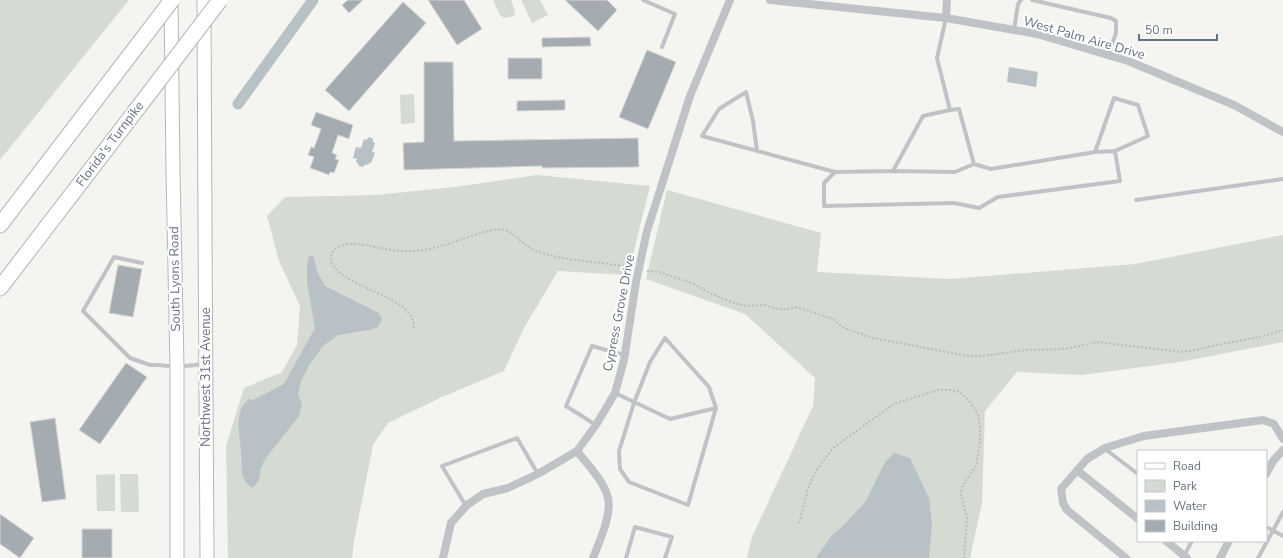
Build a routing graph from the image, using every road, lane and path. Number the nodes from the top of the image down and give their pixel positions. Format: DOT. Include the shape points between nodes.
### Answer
graph roads {
  1 [pos="171,0"];
  2 [pos="204,0"];
  3 [pos="220,0"];
  4 [pos="643,0"];
  5 [pos="730,0"];
  6 [pos="770,0"];
  7 [pos="947,0"];
  8 [pos="1021,0"];
  9 [pos="1032,0"];
  10 [pos="946,18"];
  11 [pos="1014,30"];
  12 [pos="662,47"];
  13 [pos="1108,55"];
  14 [pos="950,110"];
  15 [pos="1283,132"];
  16 [pos="757,151"];
  17 [pos="1115,151"];
  18 [pos="1095,152"];
  19 [pos="974,164"];
  20 [pos="894,171"];
  21 [pos="835,172"];
  22 [pos="1283,179"];
  23 [pos="1136,200"];
  24 [pos="0,225"];
  25 [pos="142,263"];
  26 [pos="638,270"];
  27 [pos="0,288"];
  28 [pos="414,328"];
  29 [pos="1283,330"];
  30 [pos="624,355"];
  31 [pos="205,364"];
  32 [pos="177,367"];
  33 [pos="615,393"];
  34 [pos="634,403"];
  35 [pos="716,408"];
  36 [pos="596,425"];
  37 [pos="1283,439"];
  38 [pos="1104,448"];
  39 [pos="1283,450"];
  40 [pos="577,451"];
  41 [pos="1077,470"];
  42 [pos="1267,472"];
  43 [pos="1137,473"];
  44 [pos="538,474"];
  45 [pos="466,506"];
  46 [pos="1283,512"];
  47 [pos="1137,518"];
  48 [pos="799,523"];
  49 [pos="1267,527"];
  50 [pos="1273,530"];
  51 [pos="1283,536"];
  52 [pos="1267,541"];
  53 [pos="1167,542"];
  54 [pos="1192,542"];
  55 [pos="1228,542"];
  56 [pos="1267,542"];
  57 [pos="1184,557"];
  58 [pos="178,558"];
  59 [pos="207,558"];
  60 [pos="443,558"];
  61 [pos="594,558"];
  62 [pos="626,558"];
  63 [pos="666,558"];
  64 [pos="964,558"];
  65 [pos="1126,558"];
  66 [pos="1220,558"];
  67 [pos="1258,558"];
  1 -- 24 [label="highway, bridge"];
  1 -- 32 [label="main road, South Lyons Road"];
  2 -- 31 [label="main road, Northwest 31st Avenue"];
  3 -- 27 [label="highway, Florida's Turnpike, bridge"];
  4 -- 12 [label="lane" via="675,14"];
  5 -- 26 [label="street, Cypress Grove Drive" via="690,96 647,231"];
  6 -- 10 [label="street, West Palm Aire Drive"];
  7 -- 10 [label="street"];
  8 -- 11 [label="lane" via="1018,4"];
  9 -- 13 [label="lane" via="1116,21 1116,33"];
  10 -- 11 [label="street, West Palm Aire Drive"];
  10 -- 14 [label="lane" via="937,58"];
  11 -- 13 [label="street, West Palm Aire Drive" via="1037,34"];
  13 -- 15 [label="street, West Palm Aire Drive" via="1234,105"];
  14 -- 19 [label="lane" via="959,109"];
  14 -- 20 [label="lane" via="923,116"];
  16 -- 16 [label="lane" via="702,136 719,109 746,92"];
  16 -- 21 [label="lane"];
  17 -- 18 [label="lane"];
  17 -- 18 [label="lane" via="1148,136 1138,106 1114,98"];
  17 -- 21 [label="lane" via="1120,181 998,197 979,208 954,203 824,206 824,183"];
  18 -- 19 [label="lane" via="991,169"];
  19 -- 20 [label="lane" via="955,172"];
  20 -- 21 [label="lane"];
  22 -- 23 [label="lane"];
  25 -- 32 [label="lane" via="114,257 83,311 130,358 150,365"];
  26 -- 28 [label="path" via="540,253 529,248 506,230 492,231 443,246 422,249 403,251 351,244 336,248 332,252 332,265 346,277 390,299 407,311"];
  26 -- 29 [label="path" via="659,272 692,283 734,303 748,306 764,305 782,310 797,307 833,319 844,328 873,338 968,356 1066,349 1097,342 1181,352 1256,339"];
  26 -- 30 [label="street, Cypress Grove Drive"];
  30 -- 33 [label="street, Cypress Grove Drive"];
  30 -- 36 [label="lane" via="592,346 566,406"];
  31 -- 32 [label="lane"];
  31 -- 59 [label="main road, Northwest 31st Avenue"];
  32 -- 58 [label="main road, South Lyons Road"];
  33 -- 34 [label="lane"];
  33 -- 36 [label="street, Cypress Grove Drive"];
  34 -- 35 [label="lane" via="670,419"];
  34 -- 35 [label="lane" via="650,362 666,338 709,387"];
  34 -- 35 [label="lane" via="620,451 620,469 629,482 688,505"];
  36 -- 40 [label="street, Cypress Grove Drive"];
  37 -- 38 [label="street" via="1274,424 1263,420 1144,436"];
  38 -- 41 [label="street" via="1087,459"];
  38 -- 43 [label="lane"];
  39 -- 42 [label="street"];
  40 -- 44 [label="street, Cypress Grove Drive"];
  40 -- 61 [label="street" via="599,480 608,498 607,516"];
  41 -- 47 [label="street"];
  41 -- 65 [label="street" via="1061,489 1063,503 1067,510"];
  44 -- 45 [label="street, Cypress Grove Drive" via="508,488 483,494"];
  44 -- 45 [label="lane" via="517,438 442,466"];
  45 -- 60 [label="street, Cypress Grove Drive" via="451,523"];
  46 -- 50 [label="lane"];
  48 -- 64 [label="path" via="808,489 816,472 833,448 894,404 938,390 951,390 960,392 967,398 978,414 980,428 976,466 962,487 961,496 967,517"];
  49 -- 50 [label="lane"];
  50 -- 51 [label="lane"];
  50 -- 52 [label="lane"];
  53 -- 57 [label="street"];
  54 -- 57 [label="lane"];
  55 -- 66 [label="street"];
  56 -- 67 [label="lane"];
  62 -- 63 [label="lane" via="635,527 672,538"];
}
